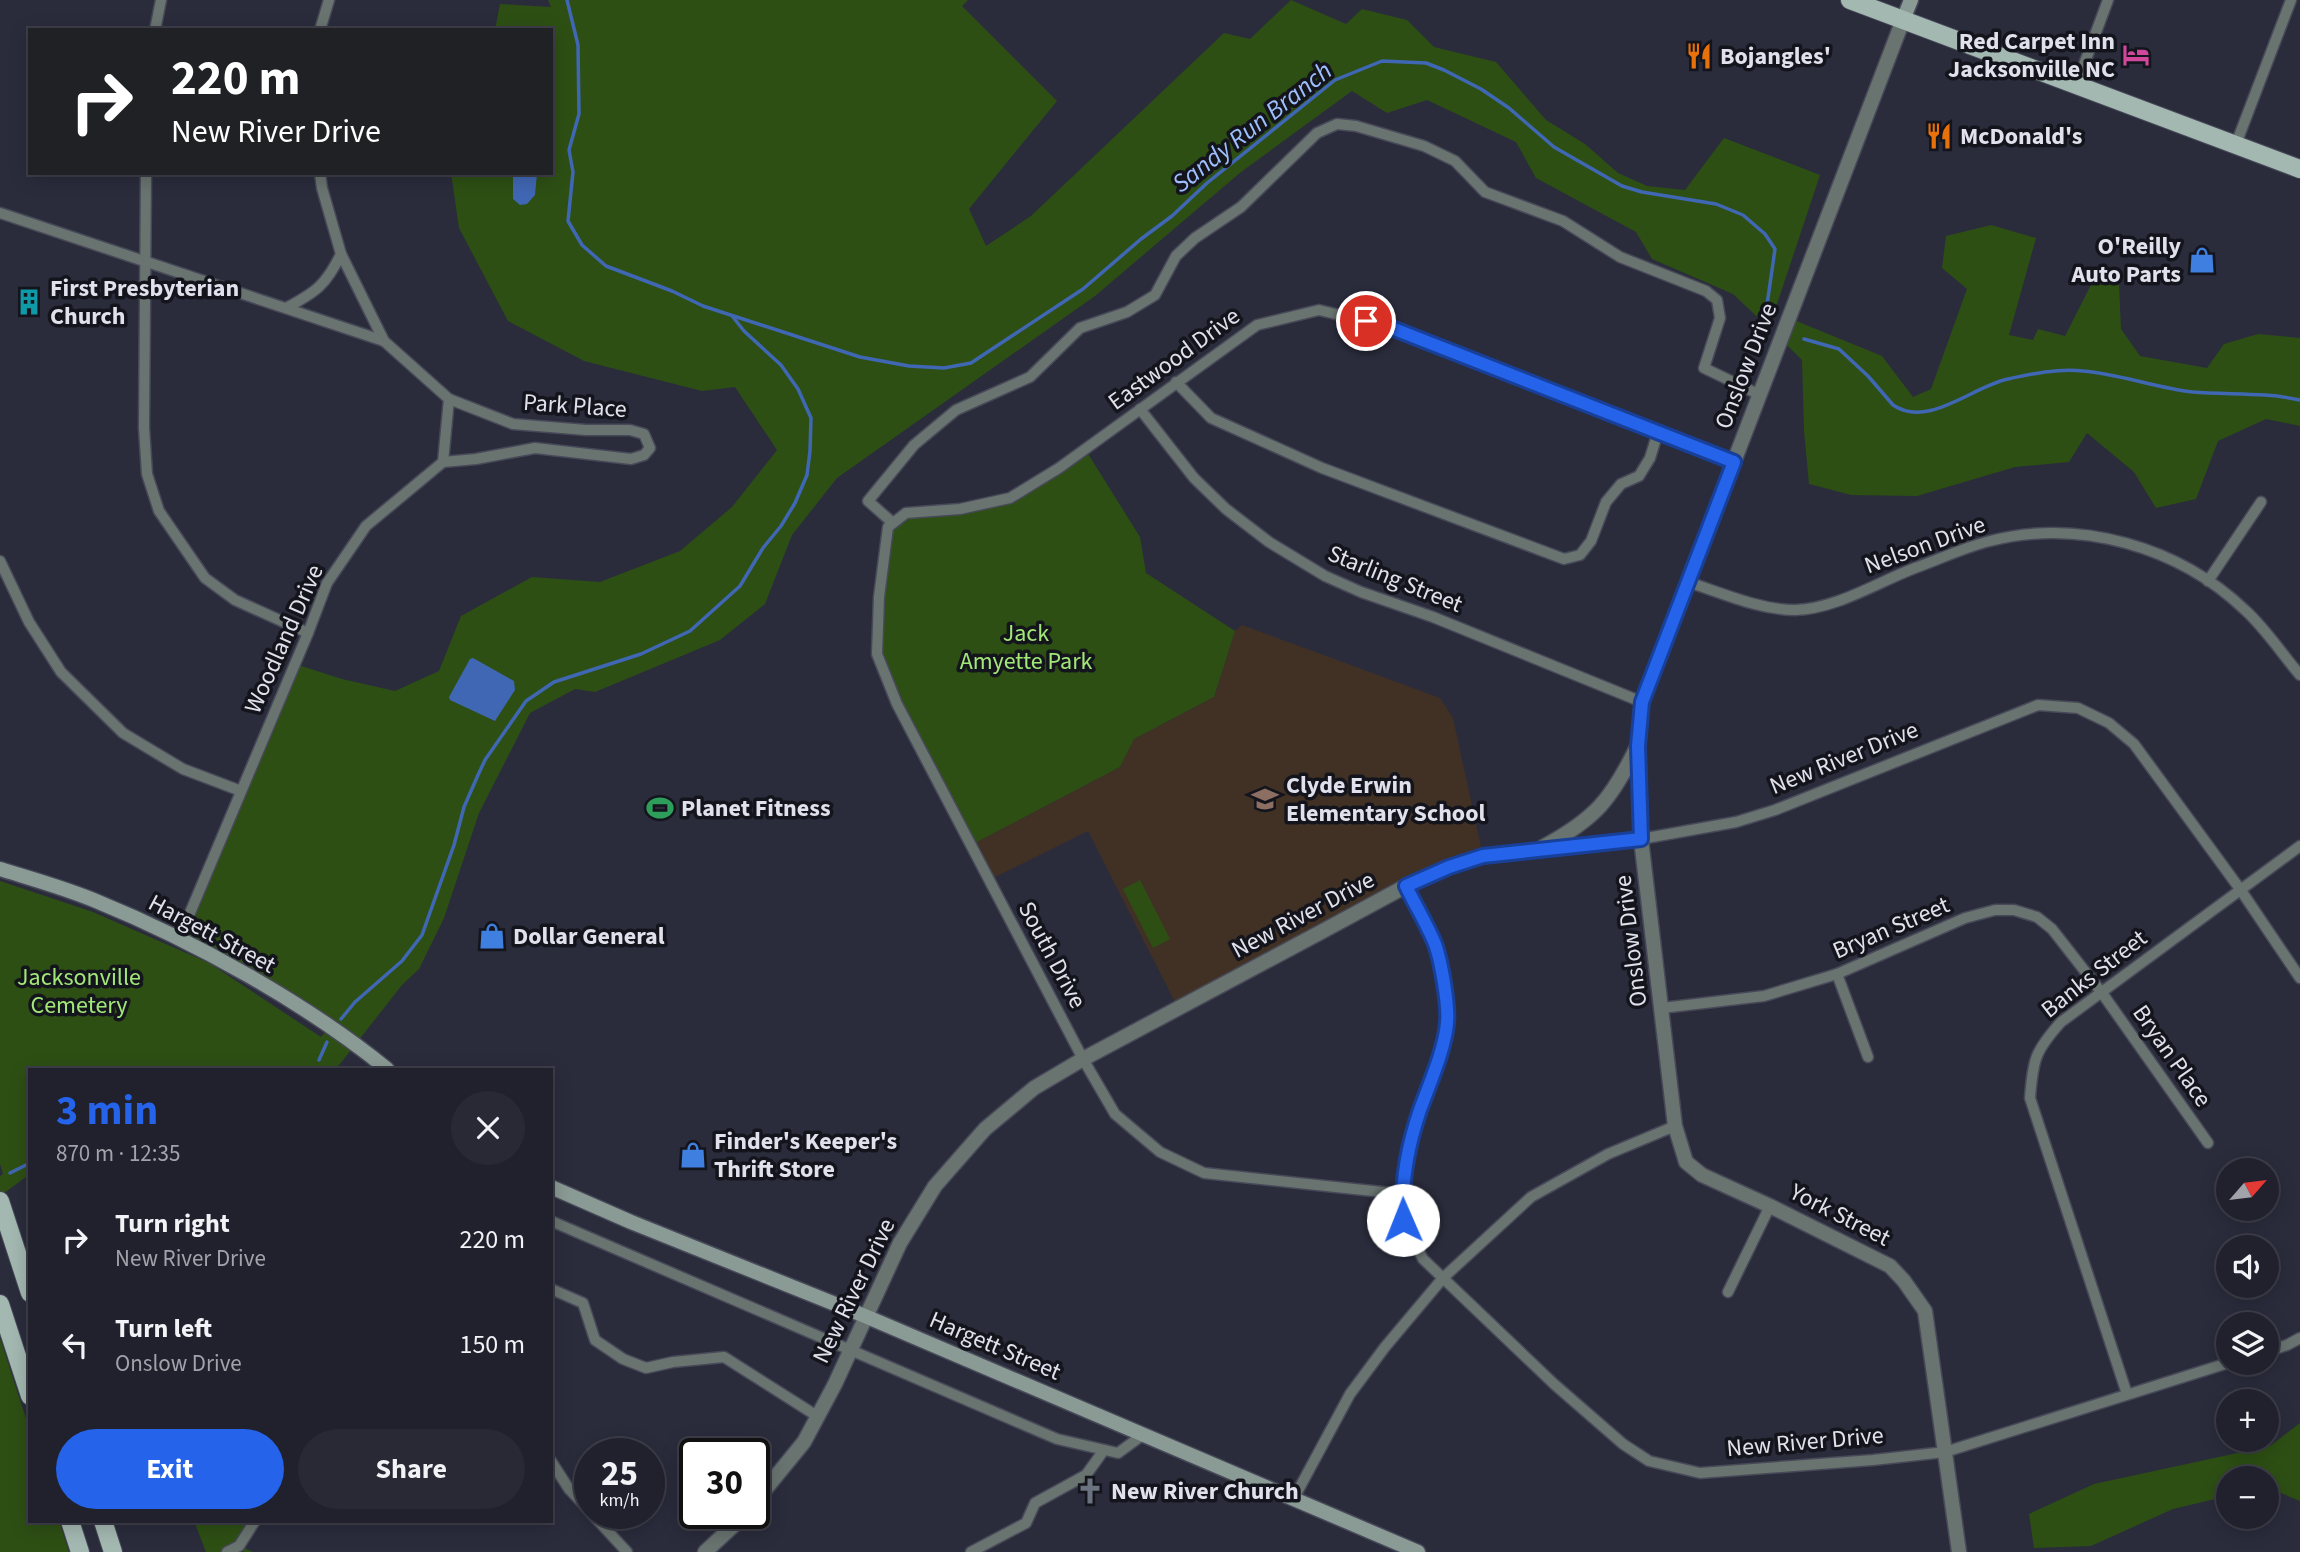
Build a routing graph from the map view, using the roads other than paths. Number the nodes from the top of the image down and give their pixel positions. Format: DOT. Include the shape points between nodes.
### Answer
graph roads {
  1 [pos="161,0"];
  2 [pos="329,0"];
  3 [pos="1850,0"];
  4 [pos="1911,0"];
  5 [pos="2108,0"];
  6 [pos="2291,0"];
  7 [pos="1903,20"];
  8 [pos="155,28"];
  9 [pos="321,28"];
  10 [pos="2076,86"];
  11 [pos="2236,144"];
  12 [pos="2300,169"];
  13 [pos="146,175"];
  14 [pos="320,175"];
  15 [pos="0,213"];
  16 [pos="341,254"];
  17 [pos="145,260"];
  18 [pos="286,308"];
  19 [pos="384,341"];
  20 [pos="1176,382"];
  21 [pos="1760,395"];
  22 [pos="449,399"];
  23 [pos="1140,409"];
  24 [pos="1658,432"];
  25 [pos="443,462"];
  26 [pos="1734,462"];
  27 [pos="2261,502"];
  28 [pos="890,525"];
  29 [pos="0,561"];
  30 [pos="2208,581"];
  31 [pos="1688,582"];
  32 [pos="308,633"];
  33 [pos="2300,675"];
  34 [pos="1642,702"];
  35 [pos="1638,746"];
  36 [pos="241,790"];
  37 [pos="1641,839"];
  38 [pos="2300,846"];
  39 [pos="1537,850"];
  40 [pos="0,869"];
  41 [pos="1406,886"];
  42 [pos="2240,889"];
  43 [pos="179,939"];
  44 [pos="1838,974"];
  45 [pos="2300,978"];
  46 [pos="2102,993"];
  47 [pos="1662,1007"];
  48 [pos="1868,1057"];
  49 [pos="1083,1059"];
  50 [pos="386,1068"];
  51 [pos="1675,1126"];
  52 [pos="2208,1143"];
  53 [pos="553,1189"];
  54 [pos="1401,1194"];
  55 [pos="0,1201"];
  56 [pos="1770,1206"];
  57 [pos="553,1222"];
  58 [pos="1443,1278"];
  59 [pos="28,1287"];
  60 [pos="553,1290"];
  61 [pos="1728,1292"];
  62 [pos="0,1304"];
  63 [pos="865,1316"];
  64 [pos="2300,1338"];
  65 [pos="2279,1348"];
  66 [pos="850,1350"];
  67 [pos="2216,1367"];
  68 [pos="28,1390"];
  69 [pos="2126,1394"];
  70 [pos="817,1416"];
  71 [pos="1144,1434"];
  72 [pos="1104,1450"];
  73 [pos="1945,1452"];
  74 [pos="553,1464"];
  75 [pos="770,1483"];
  76 [pos="574,1494"];
  77 [pos="1294,1498"];
  78 [pos="71,1523"];
  79 [pos="104,1523"];
  80 [pos="254,1523"];
  81 [pos="606,1529"];
  82 [pos="730,1529"];
  83 [pos="80,1551"];
  84 [pos="113,1552"];
  85 [pos="227,1552"];
  86 [pos="627,1552"];
  87 [pos="705,1552"];
  88 [pos="971,1552"];
  89 [pos="1417,1552"];
  90 [pos="1959,1552"];
  1 -- 8 [label="street"];
  2 -- 9 [label="street"];
  3 -- 7 [label="main road"];
  4 -- 7 [label="main road, Onslow Drive"];
  5 -- 10 [label="street"];
  6 -- 11 [label="street"];
  7 -- 10 [label="main road"];
  7 -- 21 [label="street, Onslow Drive"];
  10 -- 11 [label="main road"];
  11 -- 12 [label="main road"];
  13 -- 17 [label="street"];
  14 -- 16 [label="street"];
  15 -- 17 [label="street"];
  16 -- 18 [label="street" via="317,290"];
  16 -- 19 [label="street"];
  17 -- 18 [label="street"];
  17 -- 32 [label="street" via="146,463 159,511 205,578 235,600"];
  18 -- 19 [label="street"];
  19 -- 22 [label="street"];
  20 -- 23 [label="street, Eastwood Drive"];
  20 -- 24 [label="street, Eastwood Drive" via="1257,325 1320,310 1389,327"];
  20 -- 24 [label="street" via="1211,418 1322,468 1564,559 1580,555 1591,541 1606,502 1621,484 1639,476"];
  21 -- 26 [label="street, Onslow Drive"];
  21 -- 28 [label="street" via="1704,368 1720,318 1717,300 1706,291 1620,257 1563,221 1485,192 1455,161 1424,146 1337,124 1317,133 1241,207 1195,238 1177,256 1156,295 1127,312 1080,328 1030,377 956,410 915,445 868,501"];
  22 -- 25 [label="street"];
  22 -- 25 [label="street, Park Place" via="513,424 630,430 644,434 650,448 631,459 535,448"];
  23 -- 28 [label="street, Eastwood Drive" via="1010,498 906,513"];
  23 -- 34 [label="street, Starling Street" via="1194,478 1226,509 1325,576"];
  24 -- 26 [label="street, Eastwood Drive"];
  25 -- 32 [label="street, Woodland Drive" via="366,526 327,583"];
  26 -- 31 [label="street, Onslow Drive"];
  27 -- 30 [label="street"];
  28 -- 49 [label="street, South Drive" via="879,597 877,654 897,704"];
  29 -- 36 [label="street" via="29,622 61,672 123,733 183,769"];
  30 -- 31 [label="street, Nelson Drive" via="2170,558 2138,546 2107,537 2059,533 1989,541 1834,602 1797,610 1771,608"];
  30 -- 33 [label="street, Nelson Drive" via="2246,611"];
  31 -- 34 [label="street, Onslow Drive"];
  32 -- 36 [label="street, Woodland Drive"];
  34 -- 35 [label="street, Onslow Drive"];
  35 -- 37 [label="street, Onslow Drive"];
  35 -- 39 [label="street" via="1601,808 1573,831"];
  36 -- 43 [label="street, Woodland Drive"];
  37 -- 39 [label="street, New River Drive"];
  37 -- 42 [label="street, New River Drive" via="1775,810 2038,705 2078,708 2109,723 2134,744"];
  37 -- 47 [label="street, Onslow Drive"];
  38 -- 42 [label="street, Banks Street"];
  39 -- 41 [label="street, New River Drive" via="1483,856"];
  40 -- 43 [label="main road, Hargett Street" via="96,901"];
  41 -- 49 [label="street, New River Drive"];
  41 -- 54 [label="street" via="1435,945 1447,1024 1419,1114"];
  42 -- 45 [label="street, New River Drive"];
  42 -- 46 [label="street, Banks Street"];
  43 -- 50 [label="main road, Hargett Street" via="255,980"];
  44 -- 46 [label="street, Bryan Street" via="1965,918 2014,910 2037,917 2052,929"];
  44 -- 47 [label="street, Bryan Street" via="1764,996"];
  44 -- 48 [label="street"];
  46 -- 52 [label="street, Bryan Place"];
  46 -- 69 [label="street, Banks Street" via="2061,1022 2041,1044 2032,1065 2030,1098"];
  47 -- 51 [label="street, Onslow Drive"];
  49 -- 54 [label="street, South Drive" via="1115,1114 1160,1152 1204,1173"];
  49 -- 63 [label="street, New River Drive" via="1034,1088 985,1129 947,1170 901,1240"];
  51 -- 56 [label="street, York Street" via="1686,1162 1702,1175"];
  51 -- 58 [label="street" via="1608,1154 1531,1197"];
  53 -- 63 [label="main road, Hargett Street"];
  54 -- 58 [label="street, New River Drive" via="1403,1220 1413,1243"];
  55 -- 59 [label="main road"];
  56 -- 61 [label="street"];
  56 -- 73 [label="street, York Street" via="1890,1266 1904,1281 1925,1311"];
  57 -- 66 [label="street"];
  58 -- 73 [label="street, New River Drive" via="1554,1384 1649,1461 1700,1473"];
  58 -- 77 [label="street" via="1350,1394"];
  60 -- 70 [label="street" via="583,1303 595,1340 623,1359 646,1368 724,1357"];
  62 -- 68 [label="main road"];
  63 -- 66 [label="street, New River Drive"];
  63 -- 71 [label="main road, Hargett Street"];
  64 -- 65 [label="street"];
  66 -- 70 [label="street, New River Drive"];
  66 -- 72 [label="street" via="1057,1439"];
  67 -- 69 [label="street, New River Drive"];
  69 -- 73 [label="street, New River Drive"];
  70 -- 75 [label="street, New River Drive" via="804,1442"];
  71 -- 72 [label="street" via="1118,1453"];
  71 -- 77 [label="main road, Hargett Street"];
  72 -- 88 [label="street" via="1086,1475 1035,1503 1026,1523"];
  73 -- 90 [label="street, York Street"];
  74 -- 76 [label="street"];
  77 -- 89 [label="main road, Hargett Street"];
  78 -- 83 [label="main road"];
  79 -- 84 [label="main road"];
  80 -- 85 [label="street" via="239,1546"];
  81 -- 86 [label="street"];
  82 -- 87 [label="street"];
}
